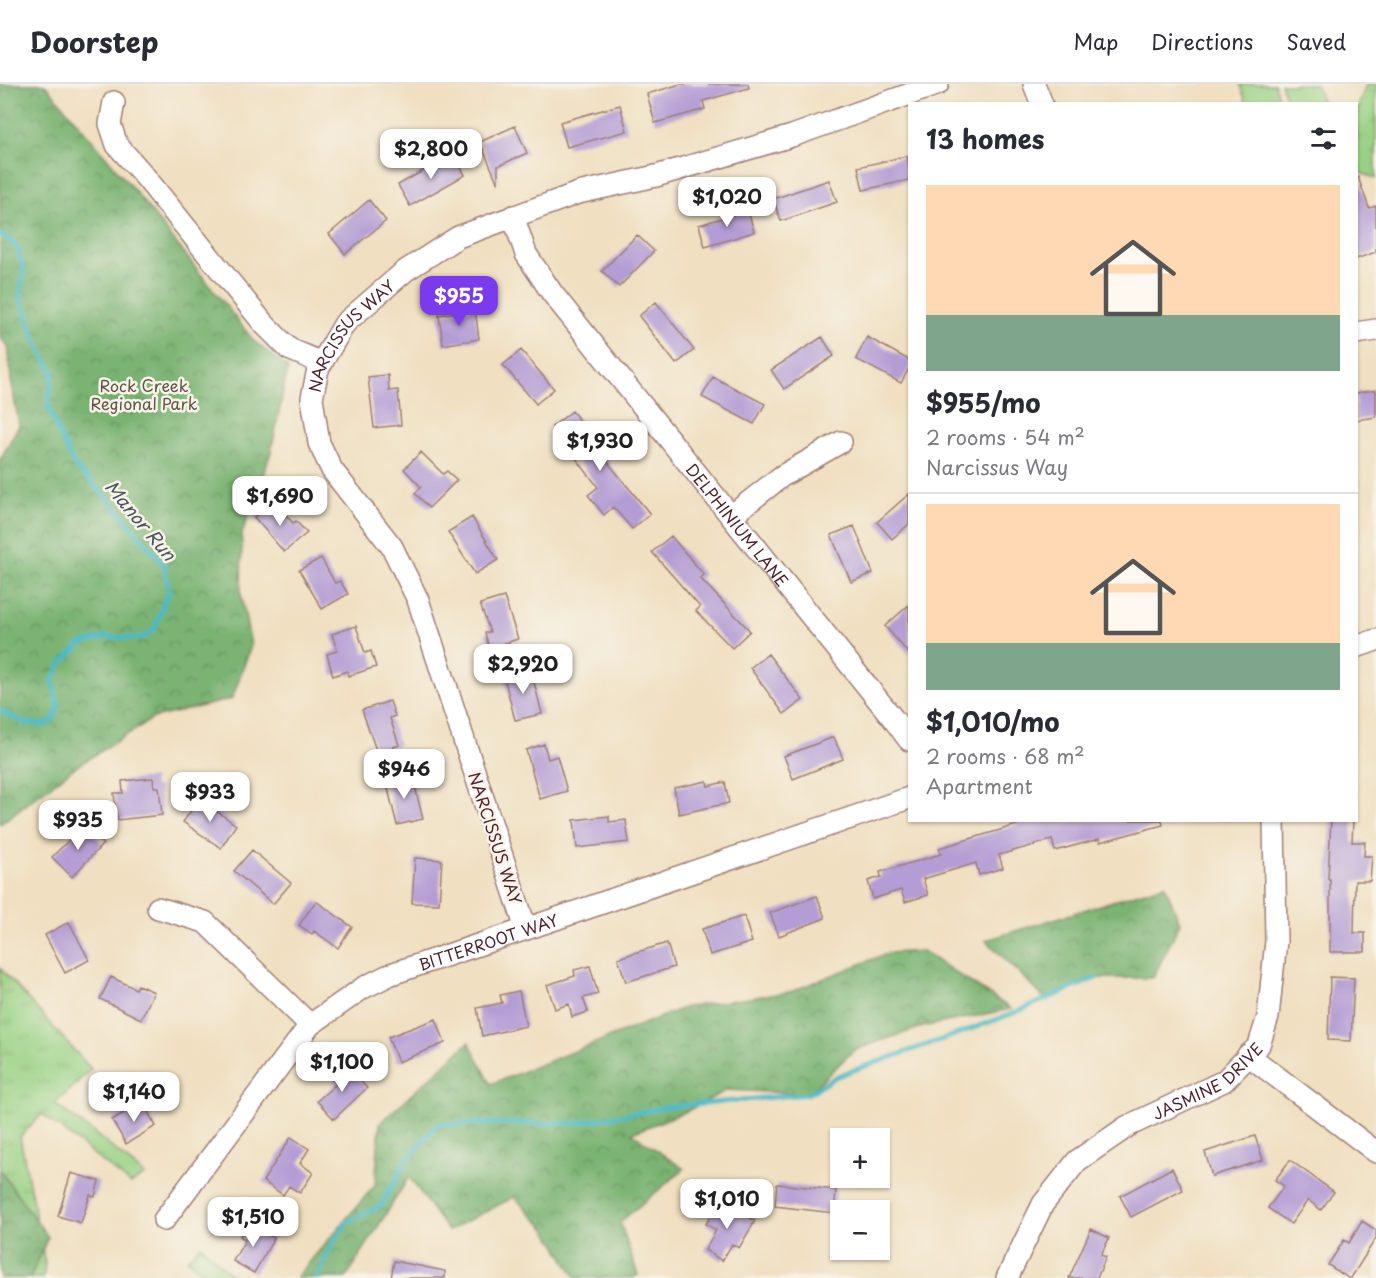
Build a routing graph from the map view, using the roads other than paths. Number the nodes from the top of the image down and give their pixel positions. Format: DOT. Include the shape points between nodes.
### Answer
graph roads {
  1 [pos="938,84"];
  2 [pos="1034,84"];
  3 [pos="114,102"];
  4 [pos="1041,102"];
  5 [pos="513,216"];
  6 [pos="1376,330"];
  7 [pos="1358,333"];
  8 [pos="322,363"];
  9 [pos="841,442"];
  10 [pos="730,516"];
  11 [pos="1376,640"];
  12 [pos="1358,646"];
  13 [pos="908,739"];
  14 [pos="908,798"];
  15 [pos="1274,822"];
  16 [pos="158,908"];
  17 [pos="526,929"];
  18 [pos="310,1025"];
  19 [pos="1248,1055"];
  20 [pos="1376,1152"];
  21 [pos="164,1220"];
  22 [pos="1007,1278"];
  1 -- 5 [label="street, NARCISSUS WAY" via="792,136 657,176 578,193"];
  2 -- 4 [label="street"];
  3 -- 8 [label="street" via="110,124 117,145 264,324 289,349"];
  5 -- 8 [label="street, NARCISSUS WAY" via="458,237 405,271 345,323"];
  5 -- 10 [label="street, DELPHINIUM LANE" via="526,254 552,293"];
  6 -- 7 [label="street"];
  8 -- 17 [label="street, NARCISSUS WAY" via="312,399 319,443 332,470 392,547 418,600"];
  9 -- 10 [label="street" via="782,476"];
  10 -- 13 [label="street, DELPHINIUM LANE"];
  11 -- 12 [label="street"];
  14 -- 17 [label="street, BITTERROOT WAY"];
  15 -- 19 [label="street, JASMINE DRIVE" via="1276,941 1268,1017 1259,1045"];
  16 -- 18 [label="street" via="205,922"];
  17 -- 18 [label="street, BITTERROOT WAY" via="391,974 363,988"];
  18 -- 21 [label="street, BITTERROOT WAY"];
  19 -- 20 [label="street"];
  19 -- 22 [label="street, JASMINE DRIVE" via="1224,1081 1128,1126 1077,1161 1043,1204"];
}
